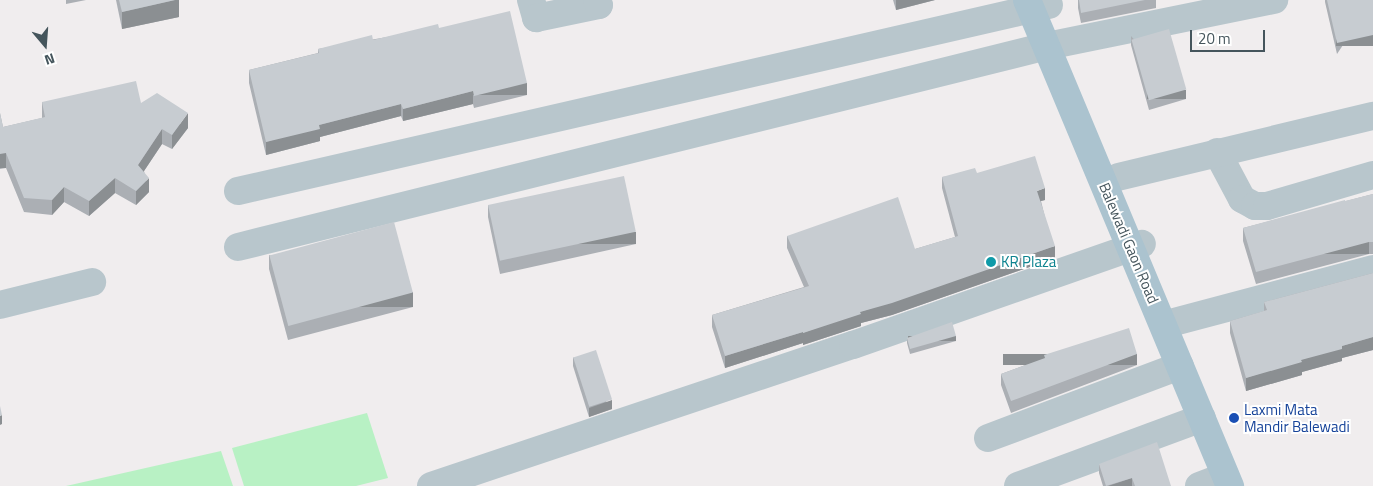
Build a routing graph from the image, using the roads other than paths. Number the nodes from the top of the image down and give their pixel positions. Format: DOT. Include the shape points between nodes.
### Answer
graph roads {
  1 [pos="531,0"];
  2 [pos="597,0"];
  3 [pos="1274,0"];
  4 [pos="1039,4"];
  5 [pos="1056,45"];
  6 [pos="1373,116"];
  7 [pos="1217,152"];
  8 [pos="1373,175"];
  9 [pos="1118,177"];
  10 [pos="238,191"];
  11 [pos="1136,246"];
  12 [pos="238,247"];
  13 [pos="1373,269"];
  14 [pos="92,282"];
  15 [pos="0,305"];
  16 [pos="1174,322"];
  17 [pos="1180,366"];
  18 [pos="1202,418"];
  19 [pos="988,438"];
  20 [pos="1233,483"];
  21 [pos="431,486"];
  22 [pos="1018,486"];
  23 [pos="1199,486"];
  1 -- 2 [label="street" via="536,18 599,4"];
  3 -- 5 [label="street"];
  4 -- 5 [label="main road, Balewadi Gaon Road"];
  4 -- 10 [label="street"];
  5 -- 9 [label="main road, Balewadi Gaon Road"];
  5 -- 11 [label="main road, Balewadi Gaon Road"];
  5 -- 12 [label="street"];
  6 -- 7 [label="street"];
  7 -- 8 [label="street" via="1242,199 1255,206 1267,206"];
  7 -- 9 [label="street"];
  9 -- 11 [label="main road, Balewadi Gaon Road"];
  11 -- 16 [label="main road, Balewadi Gaon Road"];
  11 -- 17 [label="main road, Balewadi Gaon Road"];
  11 -- 21 [label="street" via="853,346"];
  13 -- 16 [label="street"];
  14 -- 15 [label="street"];
  16 -- 20 [label="main road, Balewadi Gaon Road"];
  17 -- 18 [label="main road, Balewadi Gaon Road"];
  17 -- 19 [label="street"];
  18 -- 20 [label="main road, Balewadi Gaon Road"];
  18 -- 22 [label="street"];
  20 -- 23 [label="street"];
}
